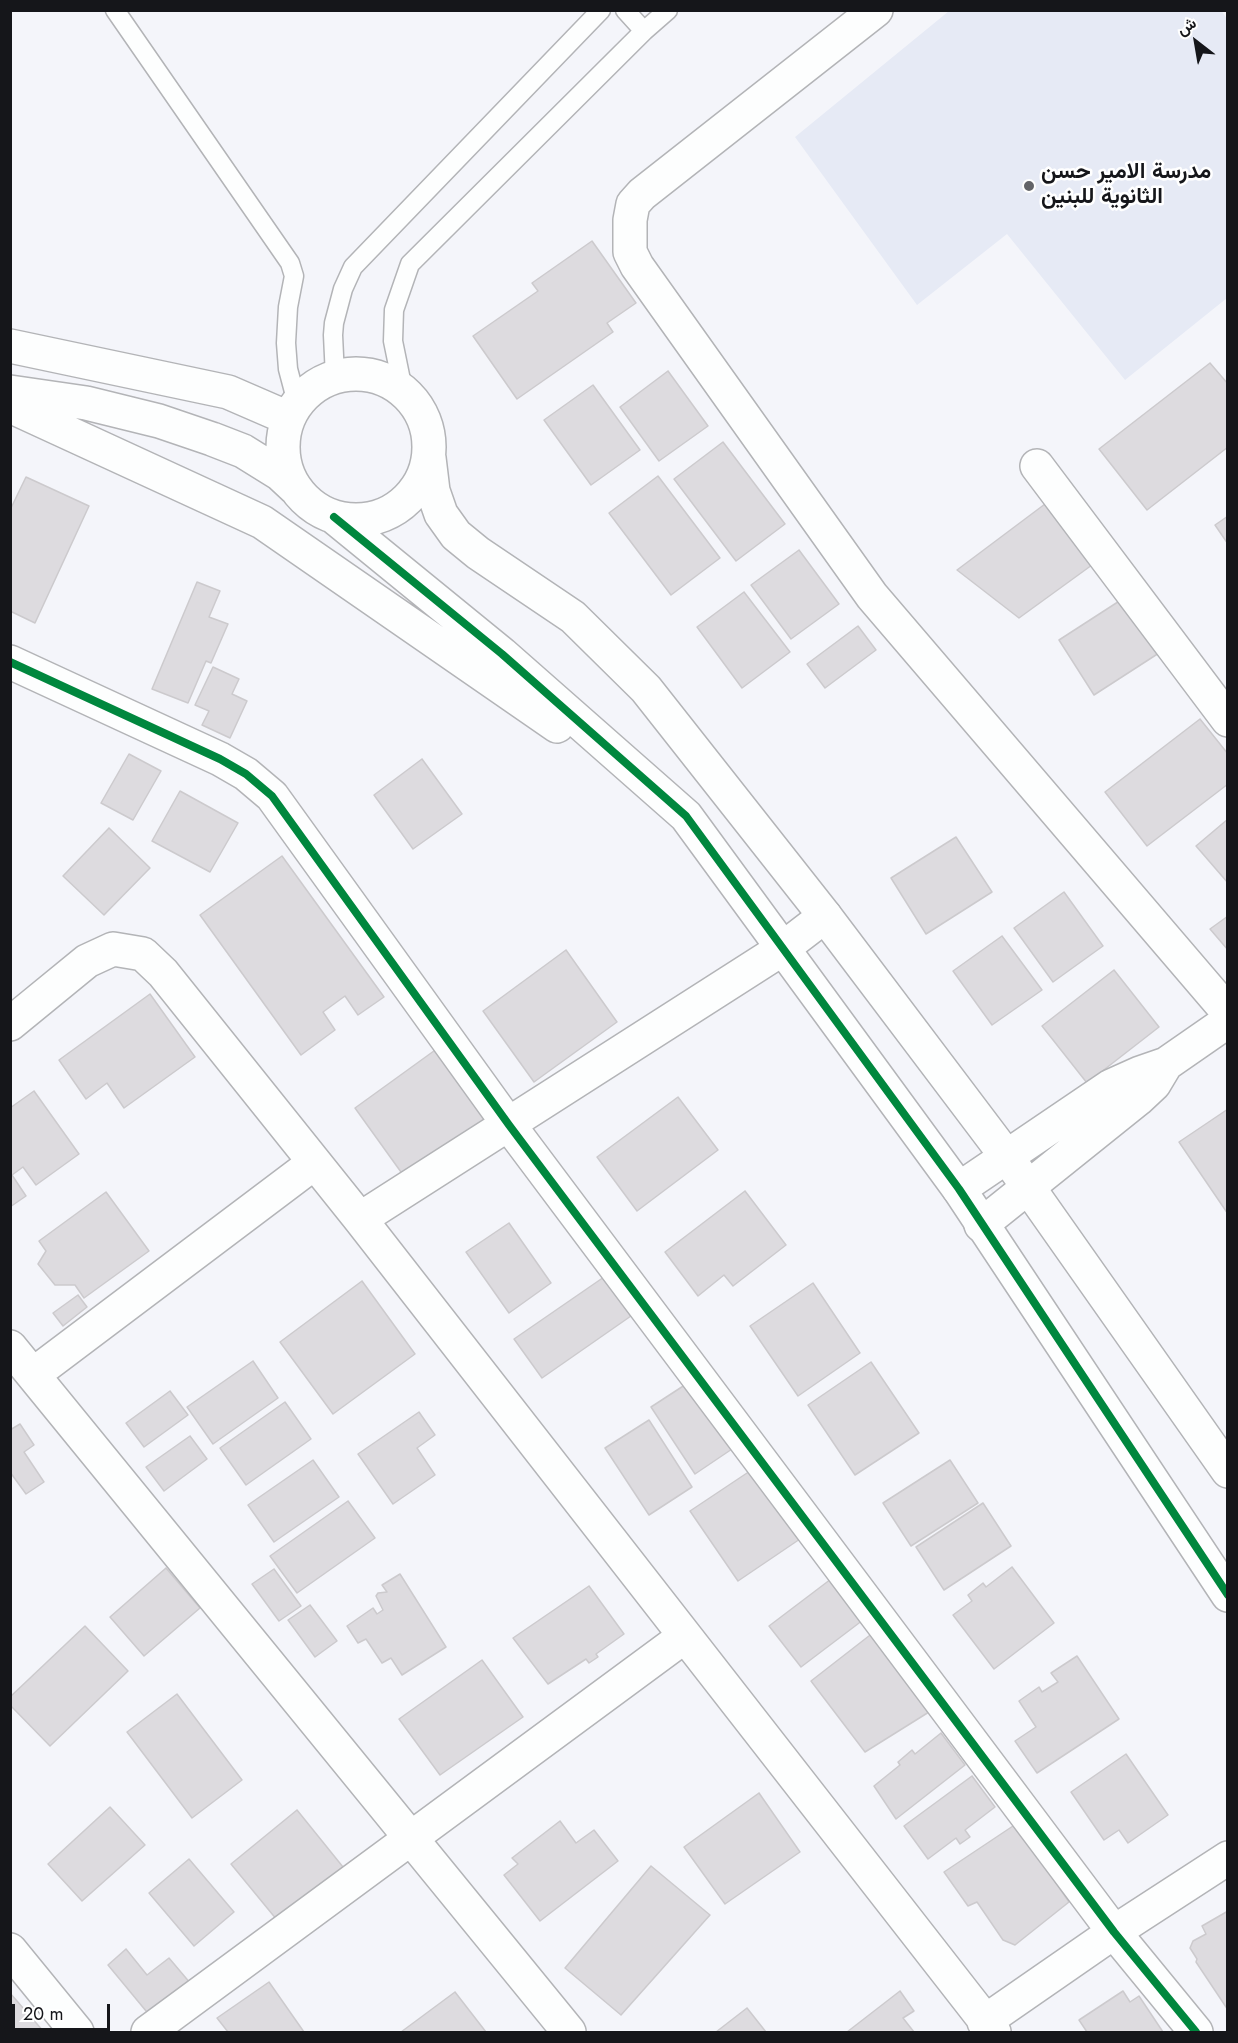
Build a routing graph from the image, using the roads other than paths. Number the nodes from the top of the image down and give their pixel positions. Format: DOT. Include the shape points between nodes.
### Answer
graph roads {
  1 [pos="115,10"];
  2 [pos="601,10"];
  3 [pos="625,10"];
  4 [pos="668,10"];
  5 [pos="861,15"];
  6 [pos="644,31"];
  7 [pos="10,346"];
  8 [pos="335,377"];
  9 [pos="403,390"];
  10 [pos="10,392"];
  11 [pos="10,405"];
  12 [pos="293,411"];
  13 [pos="429,458"];
  14 [pos="1037,466"];
  15 [pos="295,488"];
  16 [pos="334,516"];
  17 [pos="10,662"];
  18 [pos="1227,720"];
  19 [pos="686,816"];
  20 [pos="825,916"];
  21 [pos="782,949"];
  22 [pos="1227,1012"];
  23 [pos="1227,1021"];
  24 [pos="10,1024"];
  25 [pos="1166,1064"];
  26 [pos="509,1125"];
  27 [pos="1007,1157"];
  28 [pos="314,1163"];
  29 [pos="1027,1188"];
  30 [pos="959,1189"];
  31 [pos="360,1219"];
  32 [pos="981,1225"];
  33 [pos="10,1347"];
  34 [pos="34,1374"];
  35 [pos="1227,1471"];
  36 [pos="1227,1595"];
  37 [pos="685,1636"];
  38 [pos="410,1838"];
  39 [pos="1227,1858"];
  40 [pos="1114,1932"];
  41 [pos="10,1950"];
  42 [pos="989,2027"];
  43 [pos="77,2032"];
  44 [pos="148,2032"];
  45 [pos="569,2032"];
  46 [pos="1196,2032"];
  1 -- 12 [label="lane" via="290,263 294,276 286,343"];
  2 -- 8 [label="lane" via="353,267 334,323"];
  3 -- 6 [label="lane"];
  4 -- 6 [label="lane"];
  5 -- 22 [label="street" via="633,204 630,252 872,596"];
  6 -- 9 [label="lane" via="410,264 394,310 393,341"];
  7 -- 12 [label="street" via="228,392"];
  8 -- 9 [label="street" via="358,374 382,378"];
  8 -- 12 [label="street" via="313,387"];
  9 -- 13 [label="street" via="419,409 428,433"];
  10 -- 15 [label="street" via="86,404 212,439 243,451"];
  11 -- 19 [label="street" via="262,522"];
  12 -- 15 [label="street" via="283,446 286,468"];
  13 -- 16 [label="street" via="420,482 405,502 383,514 359,520"];
  13 -- 20 [label="street" via="441,514 456,535 573,617 646,689"];
  14 -- 18 [label="street"];
  15 -- 16 [label="street" via="322,512"];
  16 -- 19 [label="street" via="502,654"];
  17 -- 26 [label="street" via="220,759 272,796"];
  19 -- 21 [label="street"];
  20 -- 21 [label="street"];
  20 -- 27 [label="street"];
  21 -- 26 [label="street"];
  21 -- 30 [label="street"];
  23 -- 25 [label="street"];
  24 -- 28 [label="street" via="87,960 113,949 143,954 163,973"];
  25 -- 27 [label="street" via="1111,1086"];
  25 -- 29 [label="street" via="1138,1100"];
  26 -- 31 [label="street"];
  26 -- 40 [label="street"];
  27 -- 29 [label="street"];
  27 -- 30 [label="street"];
  28 -- 31 [label="street"];
  28 -- 34 [label="street"];
  29 -- 32 [label="street"];
  29 -- 35 [label="street"];
  30 -- 32 [label="street"];
  31 -- 37 [label="street"];
  32 -- 36 [label="street"];
  33 -- 34 [label="street"];
  34 -- 38 [label="street"];
  37 -- 38 [label="street"];
  37 -- 42 [label="street"];
  38 -- 44 [label="street"];
  38 -- 45 [label="street"];
  39 -- 40 [label="street"];
  40 -- 42 [label="street"];
  40 -- 46 [label="street"];
  41 -- 43 [label="street"];
}
